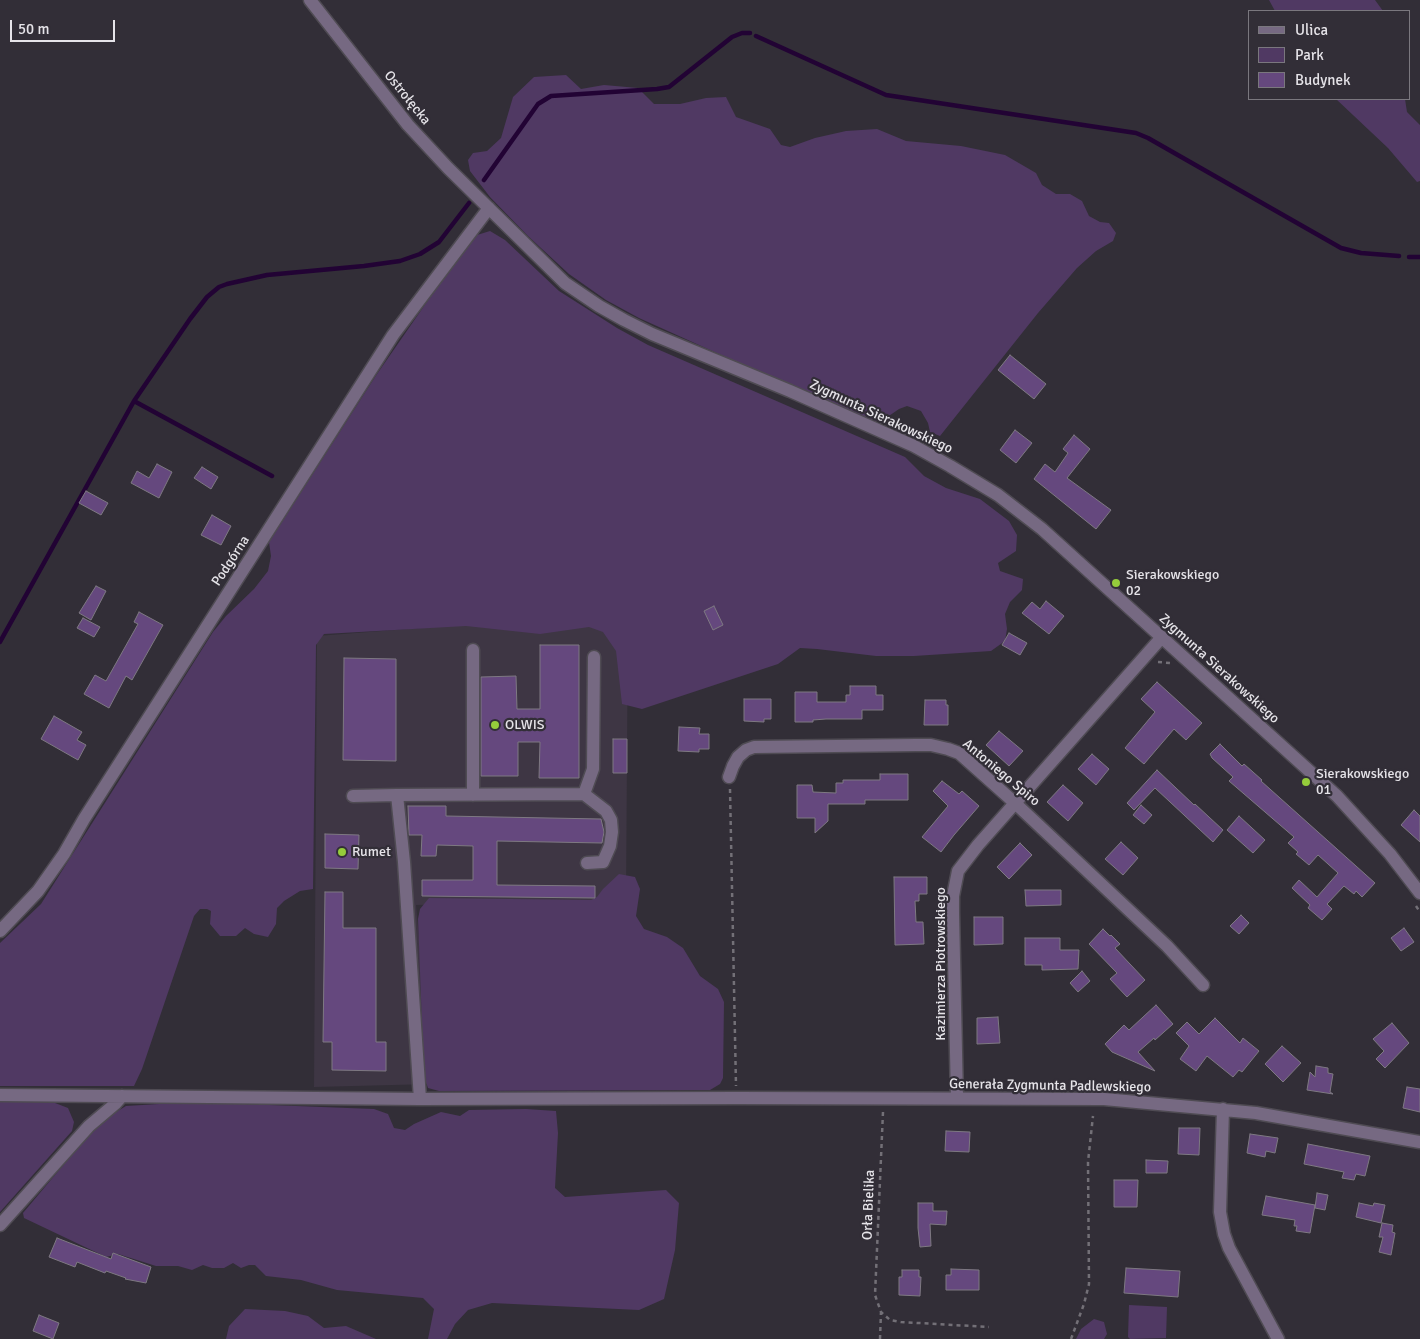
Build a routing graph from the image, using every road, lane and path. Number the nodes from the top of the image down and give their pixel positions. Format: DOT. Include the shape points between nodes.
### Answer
graph roads {
  1 [pos="310,0"];
  2 [pos="489,208"];
  3 [pos="1162,637"];
  4 [pos="473,650"];
  5 [pos="594,657"];
  6 [pos="729,777"];
  7 [pos="584,794"];
  8 [pos="397,795"];
  9 [pos="473,795"];
  10 [pos="352,796"];
  11 [pos="1015,803"];
  12 [pos="587,863"];
  13 [pos="1420,894"];
  14 [pos="0,930"];
  15 [pos="1203,985"];
  16 [pos="0,1094"];
  17 [pos="122,1096"];
  18 [pos="736,1098"];
  19 [pos="883,1098"];
  20 [pos="957,1098"];
  21 [pos="420,1099"];
  22 [pos="1223,1108"];
  23 [pos="1093,1116"];
  24 [pos="1420,1142"];
  25 [pos="0,1225"];
  26 [pos="881,1312"];
  27 [pos="989,1326"];
  28 [pos="880,1339"];
  29 [pos="1071,1339"];
  30 [pos="1278,1339"];
  1 -- 2 [label="street, Ostrołęcka" via="408,125"];
  2 -- 3 [label="street, Zygmunta Sierakowskiego" via="566,283 599,306 652,334 914,446 998,496 1042,529"];
  2 -- 14 [label="street, Podgórna" via="393,336 64,854 38,891"];
  3 -- 11 [label="street, Kazimierza Piotrowskiego"];
  3 -- 13 [label="street, Zygmunta Sierakowskiego" via="1337,796 1390,854"];
  4 -- 9 [label="street"];
  5 -- 7 [label="street" via="593,769"];
  6 -- 11 [label="street, Antoniego Spiro" via="738,757 754,747 931,745 959,754"];
  6 -- 18 [label="path"];
  7 -- 9 [label="street"];
  7 -- 12 [label="street" via="606,811 612,832 603,862"];
  8 -- 9 [label="street"];
  8 -- 10 [label="street"];
  8 -- 21 [label="street"];
  11 -- 15 [label="street, Antoniego Spiro" via="1167,946"];
  11 -- 20 [label="street, Kazimierza Piotrowskiego" via="968,856 955,882"];
  16 -- 17 [label="street, Generała Zygmunta Padlewskiego"];
  17 -- 21 [label="street, Generała Zygmunta Padlewskiego"];
  17 -- 25 [label="street" via="89,1126"];
  18 -- 19 [label="street, Generała Zygmunta Padlewskiego"];
  18 -- 21 [label="street, Generała Zygmunta Padlewskiego"];
  19 -- 20 [label="street, Generała Zygmunta Padlewskiego"];
  19 -- 26 [label="path, Orła Bielika" via="875,1295"];
  20 -- 22 [label="street, Generała Zygmunta Padlewskiego" via="1104,1099"];
  22 -- 24 [label="street, Generała Zygmunta Padlewskiego"];
  22 -- 30 [label="street" via="1220,1212 1224,1234"];
  23 -- 29 [label="path" via="1088,1162 1089,1284"];
  26 -- 27 [label="path" via="890,1320 901,1322"];
  26 -- 28 [label="path, Orła Bielika"];
}
